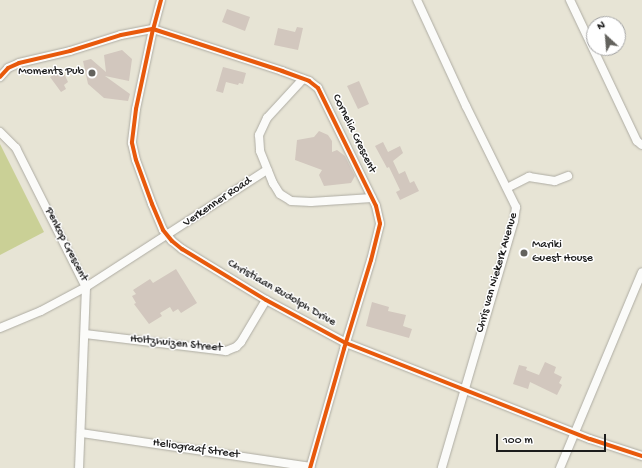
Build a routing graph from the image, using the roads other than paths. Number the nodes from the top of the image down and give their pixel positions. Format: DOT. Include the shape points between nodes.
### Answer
graph roads {
  1 [pos="161,0"];
  2 [pos="417,0"];
  3 [pos="570,0"];
  4 [pos="153,29"];
  5 [pos="0,77"];
  6 [pos="303,78"];
  7 [pos="0,132"];
  8 [pos="642,146"];
  9 [pos="267,170"];
  10 [pos="568,176"];
  11 [pos="507,188"];
  12 [pos="372,198"];
  13 [pos="167,236"];
  14 [pos="642,272"];
  15 [pos="86,287"];
  16 [pos="266,300"];
  17 [pos="0,328"];
  18 [pos="85,334"];
  19 [pos="346,343"];
  20 [pos="464,389"];
  21 [pos="576,433"];
  22 [pos="81,434"];
  23 [pos="642,456"];
  24 [pos="311,467"];
  25 [pos="79,468"];
  26 [pos="442,468"];
  27 [pos="560,468"];
  1 -- 4 [label="street, Christiaan Rudolph Drive"];
  2 -- 11 [label="street, Chris van Niekerk Avenue"];
  3 -- 8 [label="street" via="637,141"];
  4 -- 5 [label="street, Cornelia Crescent" via="121,35 19,63 8,68"];
  4 -- 6 [label="street, Cornelia Crescent"];
  4 -- 13 [label="street, Christiaan Rudolph Drive" via="136,109 132,143 152,204"];
  6 -- 9 [label="street" via="267,118 260,130 258,141"];
  6 -- 12 [label="street, Cornelia Crescent" via="322,93"];
  7 -- 15 [label="street, Penkop Crescent" via="16,148"];
  9 -- 12 [label="street" via="280,194 291,201"];
  9 -- 13 [label="street, Verkenner Road"];
  10 -- 11 [label="street" via="553,182 529,177"];
  11 -- 20 [label="street, Chris van Niekerk Avenue" via="516,212"];
  12 -- 19 [label="street, Cornelia Crescent" via="379,213 380,224"];
  13 -- 15 [label="street, Verkenner Road"];
  13 -- 16 [label="street, Christiaan Rudolph Drive" via="182,249"];
  14 -- 21 [label="street"];
  15 -- 17 [label="street, Verkenner Road"];
  15 -- 18 [label="street, Penkop Crescent"];
  16 -- 18 [label="street, Holtzhuizen Street" via="241,342 226,351"];
  16 -- 19 [label="street, Christiaan Rudolph Drive"];
  18 -- 22 [label="street, Penkop Crescent"];
  19 -- 20 [label="street, Christiaan Rudolph Drive"];
  19 -- 24 [label="street, Cornelia Crescent"];
  20 -- 21 [label="street, Christiaan Rudolph Drive"];
  20 -- 26 [label="street, Chris van Niekerk Avenue"];
  21 -- 23 [label="street, Christiaan Rudolph Drive"];
  21 -- 27 [label="street"];
  22 -- 24 [label="street, Heliograaf Street"];
  22 -- 25 [label="street, Penkop Crescent"];
}
